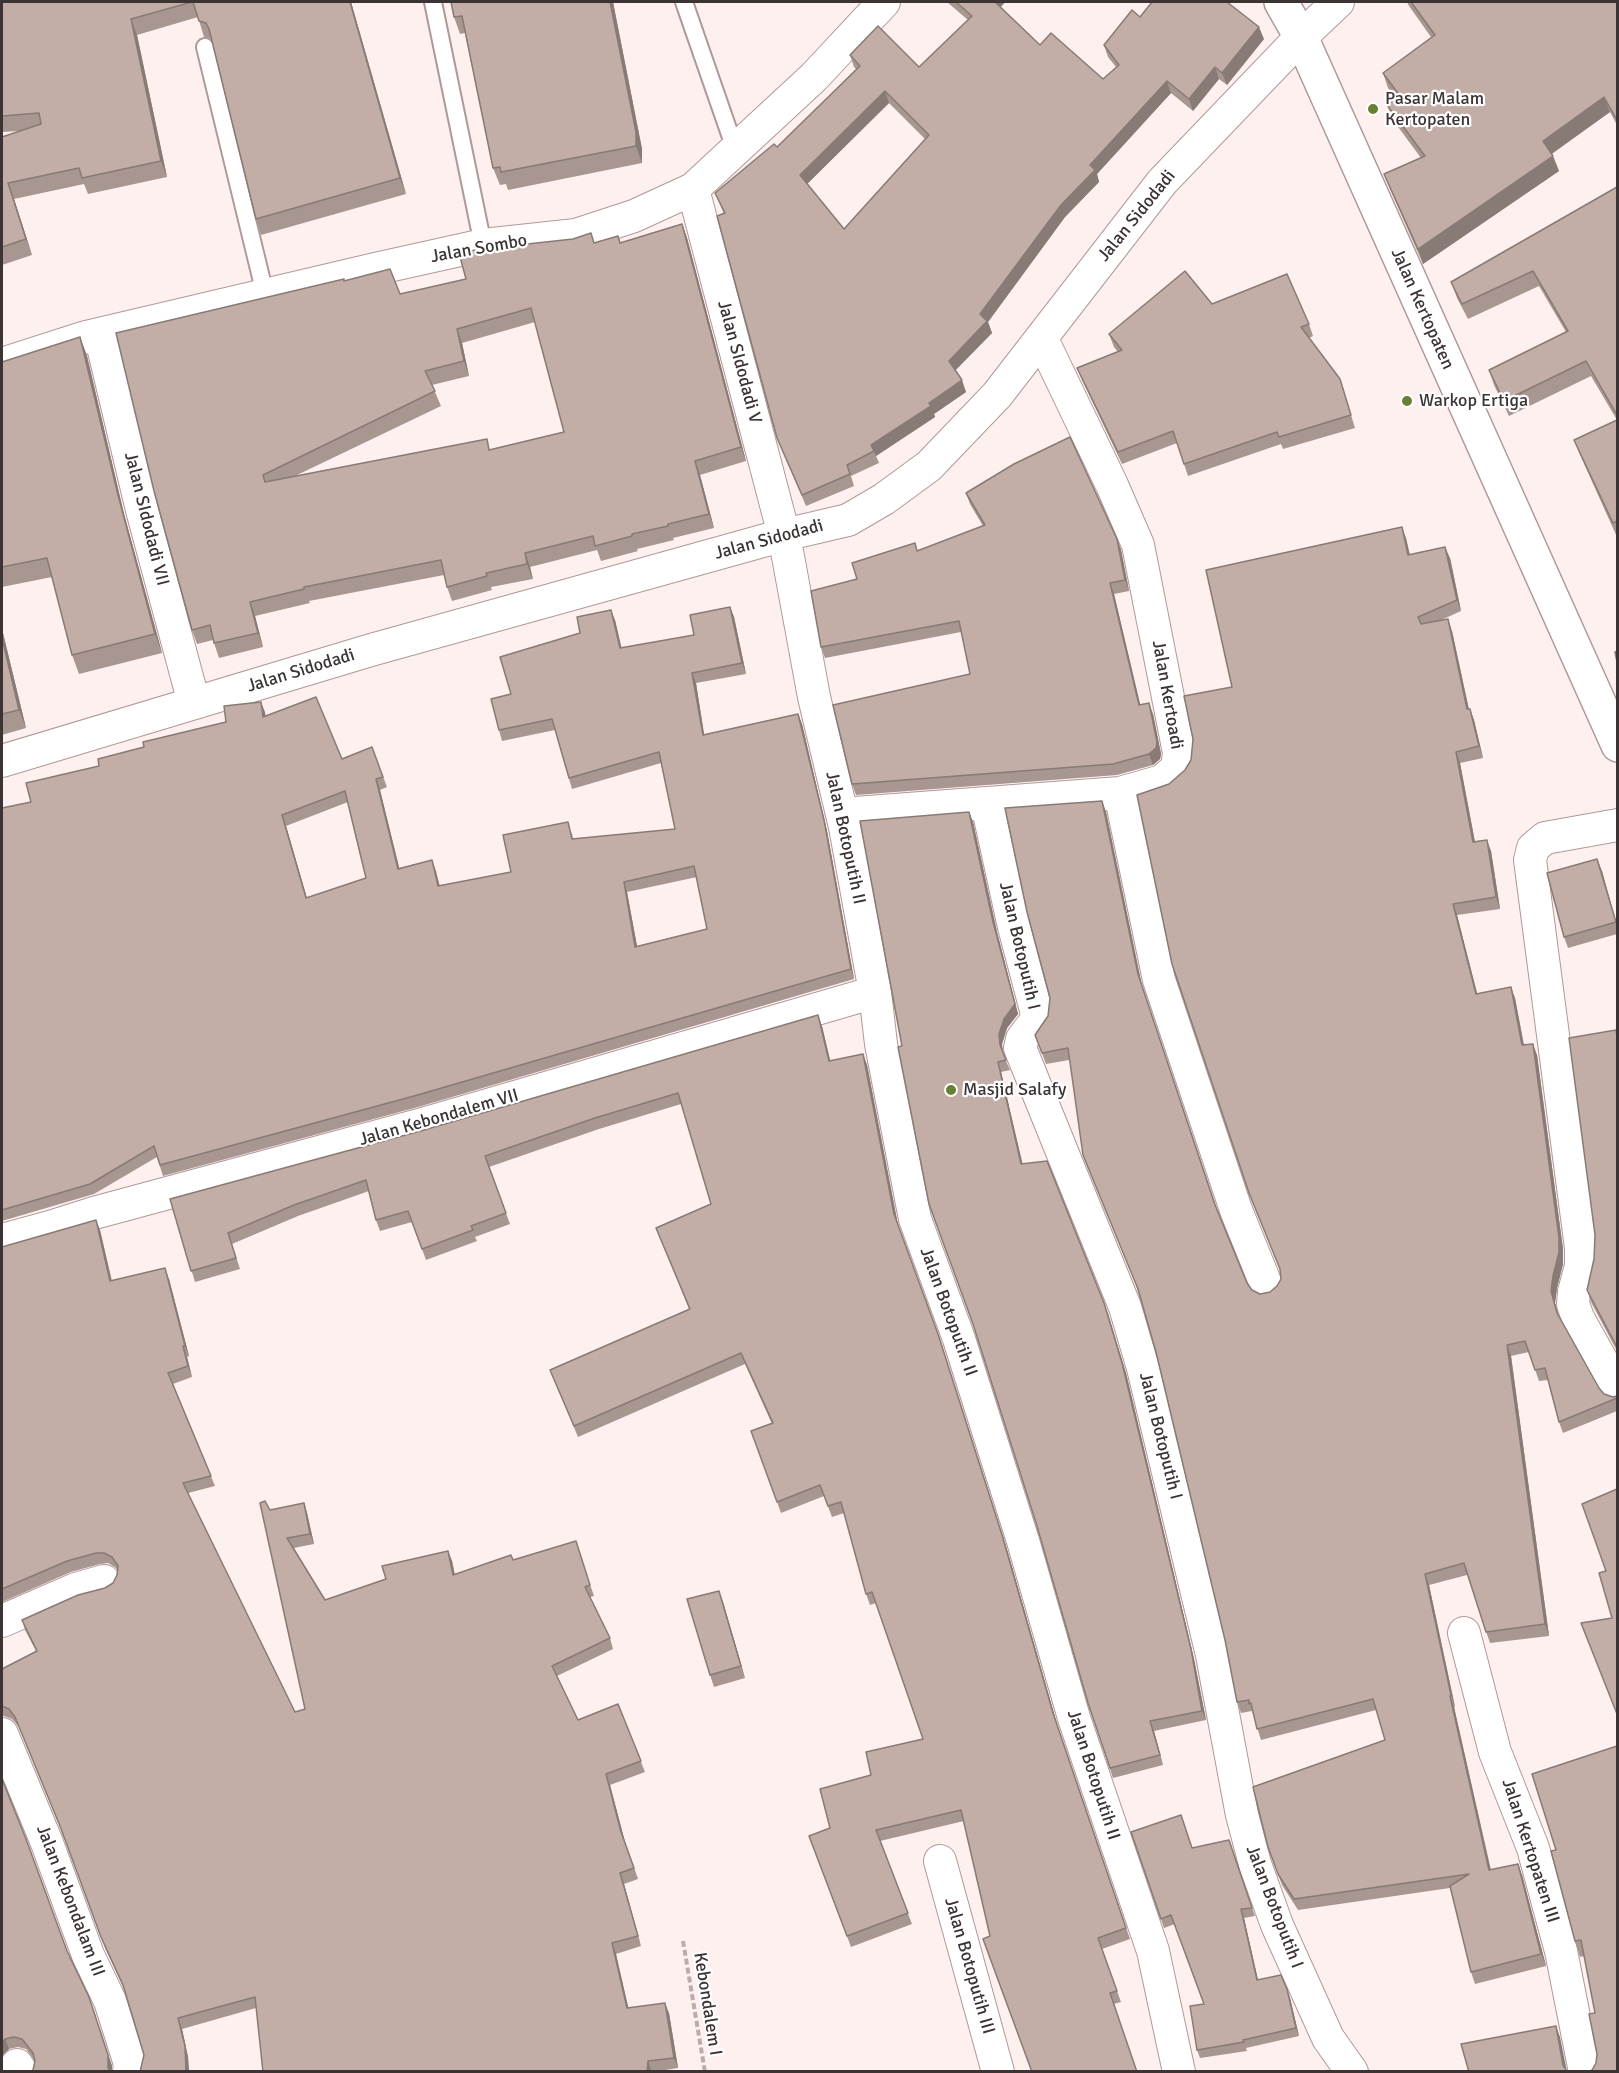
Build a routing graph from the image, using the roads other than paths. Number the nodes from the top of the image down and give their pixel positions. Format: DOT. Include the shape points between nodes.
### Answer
graph roads {
  1 [pos="433,2"];
  2 [pos="684,2"];
  3 [pos="884,2"];
  4 [pos="1281,2"];
  5 [pos="1338,2"];
  6 [pos="1301,37"];
  7 [pos="205,48"];
  8 [pos="735,149"];
  9 [pos="693,189"];
  10 [pos="483,245"];
  11 [pos="266,294"];
  12 [pos="100,334"];
  13 [pos="1042,339"];
  14 [pos="2,364"];
  15 [pos="784,535"];
  16 [pos="194,703"];
  17 [pos="1617,746"];
  18 [pos="2,761"];
  19 [pos="1120,793"];
  20 [pos="987,804"];
  21 [pos="842,814"];
  22 [pos="1617,825"];
  23 [pos="875,992"];
  24 [pos="2,1240"];
  25 [pos="1267,1287"];
  26 [pos="1617,1390"];
  27 [pos="104,1581"];
  28 [pos="2,1621"];
  29 [pos="1464,1633"];
  30 [pos="2,1734"];
  31 [pos="940,1861"];
  32 [pos="129,2072"];
  33 [pos="998,2072"];
  34 [pos="1179,2072"];
  35 [pos="1352,2072"];
  36 [pos="1585,2072"];
  1 -- 10 [label="lane"];
  2 -- 8 [label="lane"];
  3 -- 8 [label="street, Jalan Sombo" via="814,77"];
  4 -- 6 [label="street, Jalan Kertopaten"];
  5 -- 6 [label="street, Jalan Sidodadi"];
  6 -- 13 [label="street, Jalan Sidodadi" via="1162,182"];
  6 -- 17 [label="street, Jalan Kertopaten"];
  7 -- 11 [label="lane"];
  8 -- 9 [label="street, Jalan Sombo"];
  9 -- 10 [label="street, Jalan Sombo" via="634,216 576,235"];
  9 -- 15 [label="street, Jalan SIdodadi V"];
  10 -- 11 [label="street, Jalan Sombo"];
  11 -- 12 [label="street, Jalan Sombo"];
  12 -- 14 [label="street, Jalan Sombo"];
  12 -- 16 [label="street, Jalan SIdodadi VII"];
  13 -- 15 [label="street, Jalan Sidodadi" via="997,395 929,466 885,499 848,520"];
  13 -- 19 [label="street, Jalan Kertoadi" via="1138,545 1179,753 1177,768 1162,781"];
  15 -- 16 [label="street, Jalan Sidodadi"];
  15 -- 21 [label="street, Jalan Botoputih II" via="814,697"];
  16 -- 18 [label="street, Jalan Sidodadi"];
  19 -- 20 [label="street, Jalan Kertoadi"];
  19 -- 25 [label="street" via="1159,980 1236,1210"];
  20 -- 21 [label="street, Jalan Kertoadi"];
  20 -- 35 [label="street, Jalan Botoputih I" via="1037,1014 1020,1048 1125,1307 1143,1368 1212,1655 1255,1864 1276,1924 1328,2038"];
  21 -- 23 [label="street, Jalan Botoputih II"];
  22 -- 26 [label="street" via="1545,838 1533,848 1530,860 1581,1248 1573,1304"];
  23 -- 24 [label="street, Jalan Kebondalem VII" via="423,1124"];
  23 -- 34 [label="street, Jalan Botoputih II" via="881,1044 915,1219 959,1339 1077,1729 1153,1951"];
  27 -- 28 [label="street"];
  29 -- 36 [label="street, Jalan Kertopaten III" via="1495,1752 1533,1848 1558,1940"];
  30 -- 32 [label="street, Jalan Kebondalam III" via="110,2001 130,2064"];
  31 -- 33 [label="street, Jalan Botoputih III"];
}
